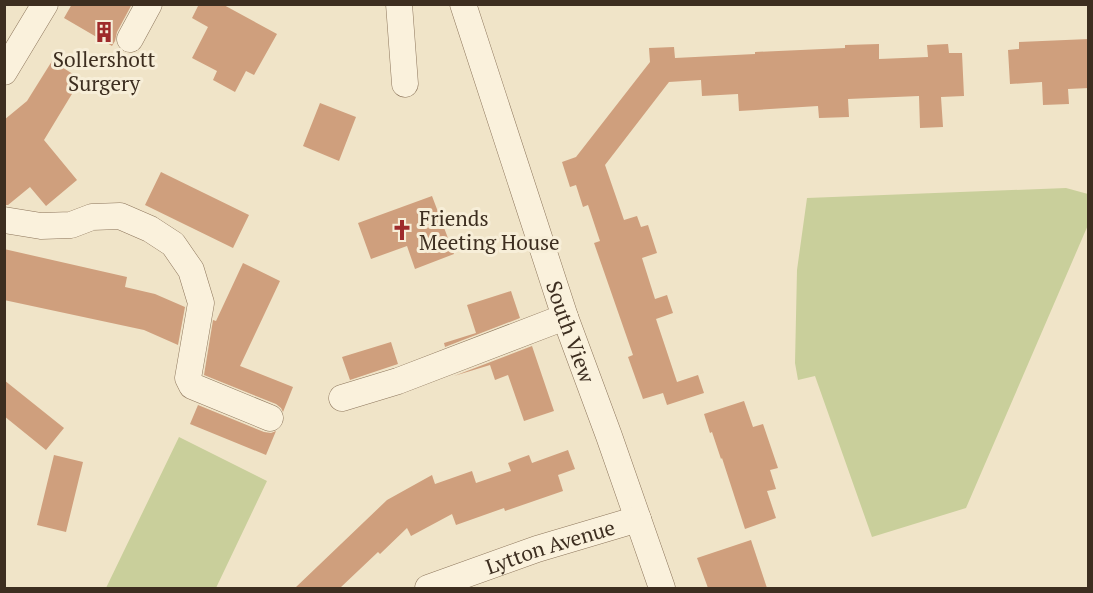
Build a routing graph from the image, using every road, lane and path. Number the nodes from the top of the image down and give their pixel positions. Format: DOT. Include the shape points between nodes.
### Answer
graph roads {
  1 [pos="45,4"];
  2 [pos="149,4"];
  3 [pos="399,4"];
  4 [pos="463,4"];
  5 [pos="130,39"];
  6 [pos="4,72"];
  7 [pos="405,84"];
  8 [pos="4,220"];
  9 [pos="565,316"];
  10 [pos="342,398"];
  11 [pos="270,418"];
  12 [pos="638,519"];
  13 [pos="428,588"];
  14 [pos="662,588"];
  1 -- 6 [label="street"];
  2 -- 5 [label="street"];
  3 -- 7 [label="street"];
  4 -- 9 [label="street, South View"];
  8 -- 11 [label="street" via="51,226 71,225 92,217 120,216 173,244 191,270 201,303 188,378 192,387"];
  9 -- 10 [label="street" via="398,381"];
  9 -- 12 [label="street, South View"];
  12 -- 13 [label="street, Lytton Avenue" via="537,549"];
  12 -- 14 [label="street, South View"];
}
